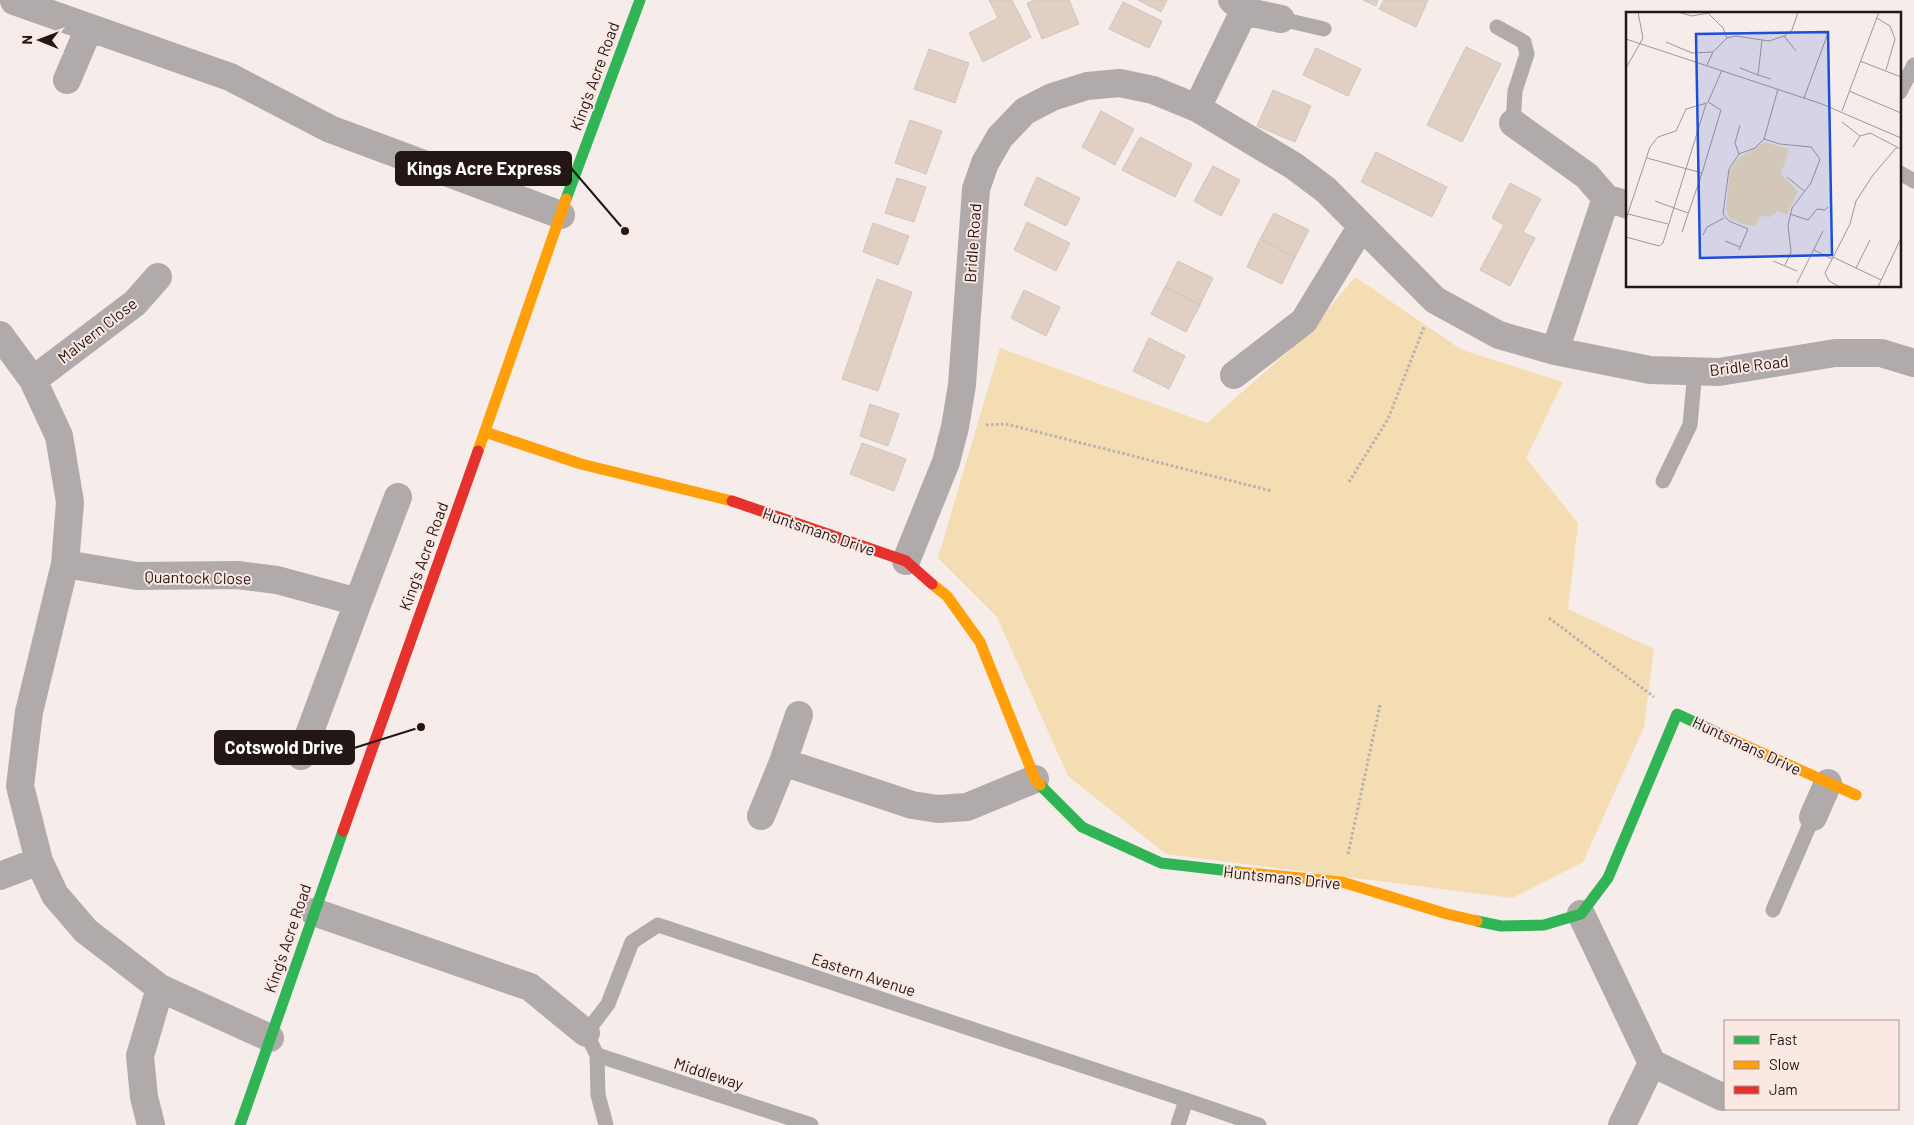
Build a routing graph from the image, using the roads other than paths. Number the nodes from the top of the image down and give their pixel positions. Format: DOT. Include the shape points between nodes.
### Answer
graph roads {
  1 [pos="640,0"];
  2 [pos="14,1"];
  3 [pos="1238,6"];
  4 [pos="1281,19"];
  5 [pos="1497,26"];
  6 [pos="89,28"];
  7 [pos="1324,29"];
  8 [pos="1914,65"];
  9 [pos="67,80"];
  10 [pos="1902,88"];
  11 [pos="1196,108"];
  12 [pos="1513,123"];
  13 [pos="1902,174"];
  14 [pos="1914,181"];
  15 [pos="1617,201"];
  16 [pos="561,215"];
  17 [pos="1361,227"];
  18 [pos="158,277"];
  19 [pos="0,335"];
  20 [pos="1555,351"];
  21 [pos="1914,363"];
  22 [pos="1695,371"];
  23 [pos="1234,375"];
  24 [pos="33,380"];
  25 [pos="485,432"];
  26 [pos="1663,481"];
  27 [pos="398,497"];
  28 [pos="906,561"];
  29 [pos="66,564"];
  30 [pos="358,602"];
  31 [pos="799,715"];
  32 [pos="301,756"];
  33 [pos="783,762"];
  34 [pos="1035,779"];
  35 [pos="1828,783"];
  36 [pos="1856,795"];
  37 [pos="761,816"];
  38 [pos="1813,818"];
  39 [pos="39,861"];
  40 [pos="0,876"];
  41 [pos="1772,910"];
  42 [pos="314,912"];
  43 [pos="1581,914"];
  44 [pos="160,988"];
  45 [pos="270,1038"];
  46 [pos="591,1044"];
  47 [pos="1652,1063"];
  48 [pos="1722,1097"];
  49 [pos="1186,1100"];
  50 [pos="151,1125"];
  51 [pos="240,1125"];
  52 [pos="606,1125"];
  53 [pos="811,1125"];
  54 [pos="1178,1125"];
  55 [pos="1259,1125"];
  56 [pos="1622,1125"];
  1 -- 16 [label="main road, King's Acre Road"];
  2 -- 6 [label="street"];
  3 -- 4 [label="street"];
  3 -- 11 [label="street"];
  4 -- 7 [label="lane"];
  5 -- 12 [label="lane" via="1524,42 1527,54 1515,91"];
  6 -- 9 [label="street"];
  6 -- 16 [label="street" via="230,77 330,129"];
  8 -- 10 [label="lane"];
  11 -- 17 [label="street, Bridle Road" via="1294,166 1326,190"];
  11 -- 28 [label="street, Bridle Road" via="1153,90 1120,83 1087,86 1052,97 1025,111 1000,137 985,163 976,189 962,385 955,427 946,462"];
  12 -- 15 [label="street"];
  13 -- 14 [label="lane"];
  15 -- 20 [label="street"];
  16 -- 25 [label="main road, King's Acre Road"];
  17 -- 20 [label="street, Bridle Road" via="1435,300 1498,335"];
  17 -- 23 [label="street" via="1304,321"];
  18 -- 24 [label="street, Malvern Close" via="135,303"];
  19 -- 24 [label="street"];
  20 -- 22 [label="street, Bridle Road" via="1650,370"];
  21 -- 22 [label="street, Bridle Road" via="1881,353 1835,353 1719,372"];
  22 -- 26 [label="lane" via="1690,425"];
  24 -- 29 [label="street" via="59,436 70,502"];
  25 -- 28 [label="main road, Huntsmans Drive" via="581,464 720,497"];
  25 -- 42 [label="main road, King's Acre Road"];
  27 -- 30 [label="street"];
  28 -- 34 [label="main road, Huntsmans Drive" via="947,596 980,642"];
  29 -- 30 [label="street, Quantock Close" via="137,576 245,576 277,580"];
  29 -- 39 [label="street" via="29,712 20,786"];
  30 -- 32 [label="street"];
  31 -- 33 [label="street"];
  33 -- 34 [label="street" via="912,805 938,809 967,806"];
  33 -- 37 [label="street"];
  34 -- 43 [label="main road, Huntsmans Drive" via="1082,827 1161,863 1342,882 1447,914 1501,926 1544,925"];
  35 -- 36 [label="main road, Huntsmans Drive"];
  35 -- 38 [label="street"];
  35 -- 43 [label="main road, Huntsmans Drive" via="1677,714 1608,878"];
  38 -- 41 [label="lane"];
  39 -- 40 [label="street"];
  39 -- 44 [label="street" via="55,895 86,931"];
  42 -- 45 [label="main road, King's Acre Road"];
  42 -- 46 [label="street" via="530,987"];
  43 -- 47 [label="street"];
  44 -- 45 [label="street"];
  44 -- 50 [label="street" via="140,1056 144,1097"];
  45 -- 51 [label="main road, King's Acre Road"];
  46 -- 49 [label="lane, Eastern Avenue" via="632,942 658,925"];
  46 -- 52 [label="lane"];
  46 -- 53 [label="lane, Middleway"];
  47 -- 48 [label="street"];
  47 -- 56 [label="street"];
  49 -- 54 [label="lane"];
  49 -- 55 [label="lane"];
}
